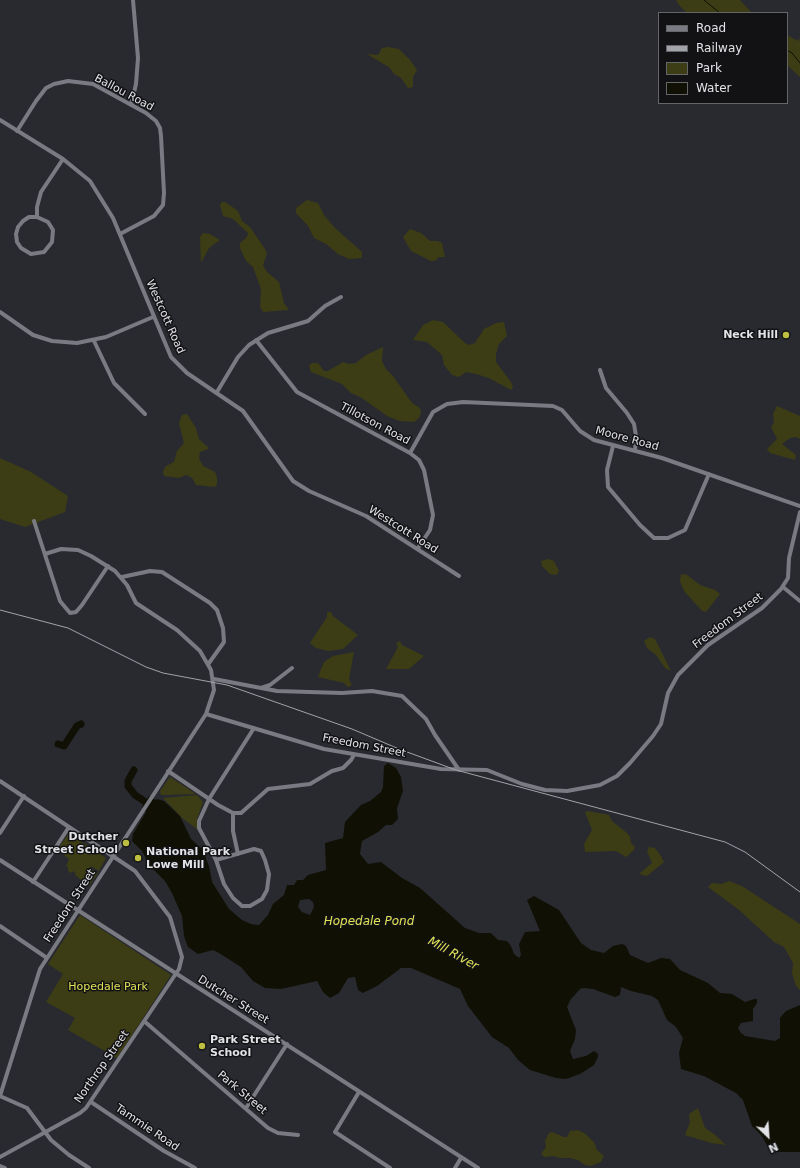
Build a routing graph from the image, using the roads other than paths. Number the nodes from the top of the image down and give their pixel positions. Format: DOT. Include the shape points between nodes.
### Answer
graph roads {
  1 [pos="133,0"];
  2 [pos="131,105"];
  3 [pos="0,120"];
  4 [pos="17,131"];
  5 [pos="63,159"];
  6 [pos="37,217"];
  7 [pos="120,234"];
  8 [pos="341,298"];
  9 [pos="0,312"];
  10 [pos="153,317"];
  11 [pos="256,340"];
  12 [pos="94,341"];
  13 [pos="600,370"];
  14 [pos="217,392"];
  15 [pos="145,414"];
  16 [pos="613,446"];
  17 [pos="635,451"];
  18 [pos="410,453"];
  19 [pos="709,474"];
  20 [pos="800,506"];
  21 [pos="800,512"];
  22 [pos="34,521"];
  23 [pos="418,548"];
  24 [pos="45,554"];
  25 [pos="108,566"];
  26 [pos="459,576"];
  27 [pos="122,577"];
  28 [pos="783,587"];
  29 [pos="800,602"];
  30 [pos="208,663"];
  31 [pos="292,668"];
  32 [pos="214,679"];
  33 [pos="261,688"];
  34 [pos="206,714"];
  35 [pos="254,728"];
  36 [pos="354,755"];
  37 [pos="459,770"];
  38 [pos="168,771"];
  39 [pos="0,781"];
  40 [pos="24,796"];
  41 [pos="209,799"];
  42 [pos="233,813"];
  43 [pos="69,827"];
  44 [pos="0,833"];
  45 [pos="238,854"];
  46 [pos="113,856"];
  47 [pos="0,860"];
  48 [pos="216,860"];
  49 [pos="33,882"];
  50 [pos="78,910"];
  51 [pos="0,926"];
  52 [pos="47,958"];
  53 [pos="175,974"];
  54 [pos="144,1021"];
  55 [pos="287,1044"];
  56 [pos="359,1092"];
  57 [pos="0,1096"];
  58 [pos="91,1102"];
  59 [pos="246,1108"];
  60 [pos="44,1133"];
  61 [pos="298,1135"];
  62 [pos="0,1157"];
  63 [pos="462,1158"];
  64 [pos="0,1166"];
  65 [pos="5,1168"];
  66 [pos="89,1168"];
  67 [pos="195,1168"];
  68 [pos="390,1168"];
  69 [pos="455,1168"];
  70 [pos="478,1168"];
  1 -- 2 [label="street" via="138,58"];
  2 -- 4 [label="street, Ballou Road" via="93,84 77,81 59,82 48,87 39,96"];
  2 -- 7 [label="street, Ballou Road" via="146,113 159,125 163,205 157,214"];
  3 -- 4 [label="street, Westcott Road"];
  4 -- 5 [label="street, Westcott Road"];
  5 -- 6 [label="street" via="41,192 37,203"];
  5 -- 7 [label="street, Westcott Road" via="97,191"];
  6 -- 6 [label="street" via="51,226 54,238 44,252 31,254 21,248 16,234 23,221 29,217"];
  7 -- 10 [label="street, Westcott Road"];
  8 -- 11 [label="street" via="325,306 308,321 268,333"];
  9 -- 12 [label="street" via="33,335 52,341"];
  10 -- 12 [label="street"];
  10 -- 14 [label="street, Westcott Road" via="175,363"];
  11 -- 14 [label="street" via="238,357"];
  11 -- 18 [label="street, Tillotson Road" via="297,392"];
  12 -- 15 [label="street" via="114,383"];
  13 -- 17 [label="street" via="606,388 634,424"];
  14 -- 23 [label="street, Westcott Road" via="243,411 297,484 366,516"];
  16 -- 17 [label="street, Moore Road"];
  16 -- 18 [label="street, Moore Road" via="584,435 558,407 457,402 442,406 434,412"];
  16 -- 19 [label="street" via="607,470 608,487 654,538 668,538 685,530"];
  17 -- 19 [label="street, Moore Road"];
  18 -- 23 [label="street, Tillotson Road" via="422,464 433,515 430,530"];
  19 -- 20 [label="street, Moore Road"];
  21 -- 28 [label="street, Freedom Street" via="788,578"];
  22 -- 24 [label="street"];
  23 -- 26 [label="street, Westcott Road"];
  24 -- 25 [label="street" via="61,549 72,549 84,552"];
  24 -- 25 [label="street" via="60,601 71,613 76,612 82,605"];
  25 -- 27 [label="street"];
  27 -- 30 [label="street" via="136,604 177,630 200,651"];
  27 -- 30 [label="street" via="150,571 162,572 217,610 224,628 224,642"];
  28 -- 29 [label="street"];
  28 -- 37 [label="street, Freedom Street" via="762,608 708,646 678,675 668,693 658,729 630,764 610,780 594,787 557,791 529,786 487,770"];
  30 -- 32 [label="street"];
  31 -- 33 [label="street" via="270,685"];
  32 -- 33 [label="street"];
  32 -- 34 [label="street" via="213,697"];
  33 -- 37 [label="street" via="277,691 342,693 372,691 402,696 426,719"];
  34 -- 35 [label="street, Freedom Street"];
  34 -- 38 [label="street, Freedom Street"];
  35 -- 36 [label="street, Freedom Street" via="324,749"];
  35 -- 41 [label="street"];
  36 -- 37 [label="street, Freedom Street"];
  36 -- 42 [label="street" via="343,768 332,771 310,784 268,789 244,812"];
  38 -- 41 [label="street"];
  38 -- 46 [label="street, Freedom Street"];
  39 -- 40 [label="street, Northrop Street"];
  40 -- 43 [label="street, Northrop Street"];
  40 -- 44 [label="street"];
  41 -- 42 [label="street"];
  41 -- 48 [label="street" via="200,814 199,828"];
  42 -- 45 [label="street" via="233,831"];
  43 -- 46 [label="street, Northrop Street"];
  43 -- 49 [label="street"];
  45 -- 48 [label="street"];
  45 -- 48 [label="street" via="259,849 267,865 267,890 258,902 250,906 242,906 233,898 221,878"];
  46 -- 50 [label="street, Freedom Street"];
  46 -- 53 [label="street, Northrop Street" via="141,877 170,917 182,957"];
  47 -- 49 [label="street, Dutcher Street"];
  49 -- 50 [label="street, Dutcher Street"];
  50 -- 52 [label="street, Freedom Street"];
  50 -- 53 [label="street, Dutcher Street"];
  51 -- 52 [label="street"];
  52 -- 57 [label="street, Freedom Street" via="36,981"];
  53 -- 54 [label="street, Northrop Street"];
  53 -- 55 [label="street, Dutcher Street"];
  54 -- 58 [label="street, Northrop Street"];
  54 -- 59 [label="street, Park Street"];
  55 -- 56 [label="street, Dutcher Street"];
  55 -- 59 [label="street"];
  56 -- 63 [label="street, Dutcher Street"];
  56 -- 68 [label="street" via="335,1132"];
  57 -- 60 [label="street" via="27,1108"];
  58 -- 60 [label="street, Northrop Street" via="80,1113"];
  58 -- 67 [label="street, Tammie Road" via="164,1152"];
  59 -- 61 [label="street, Park Street" via="273,1131"];
  60 -- 62 [label="street, Northrop Street"];
  60 -- 66 [label="street" via="59,1148"];
  63 -- 69 [label="street"];
  63 -- 70 [label="street, Dutcher Street"];
  64 -- 65 [label="street"];
}
